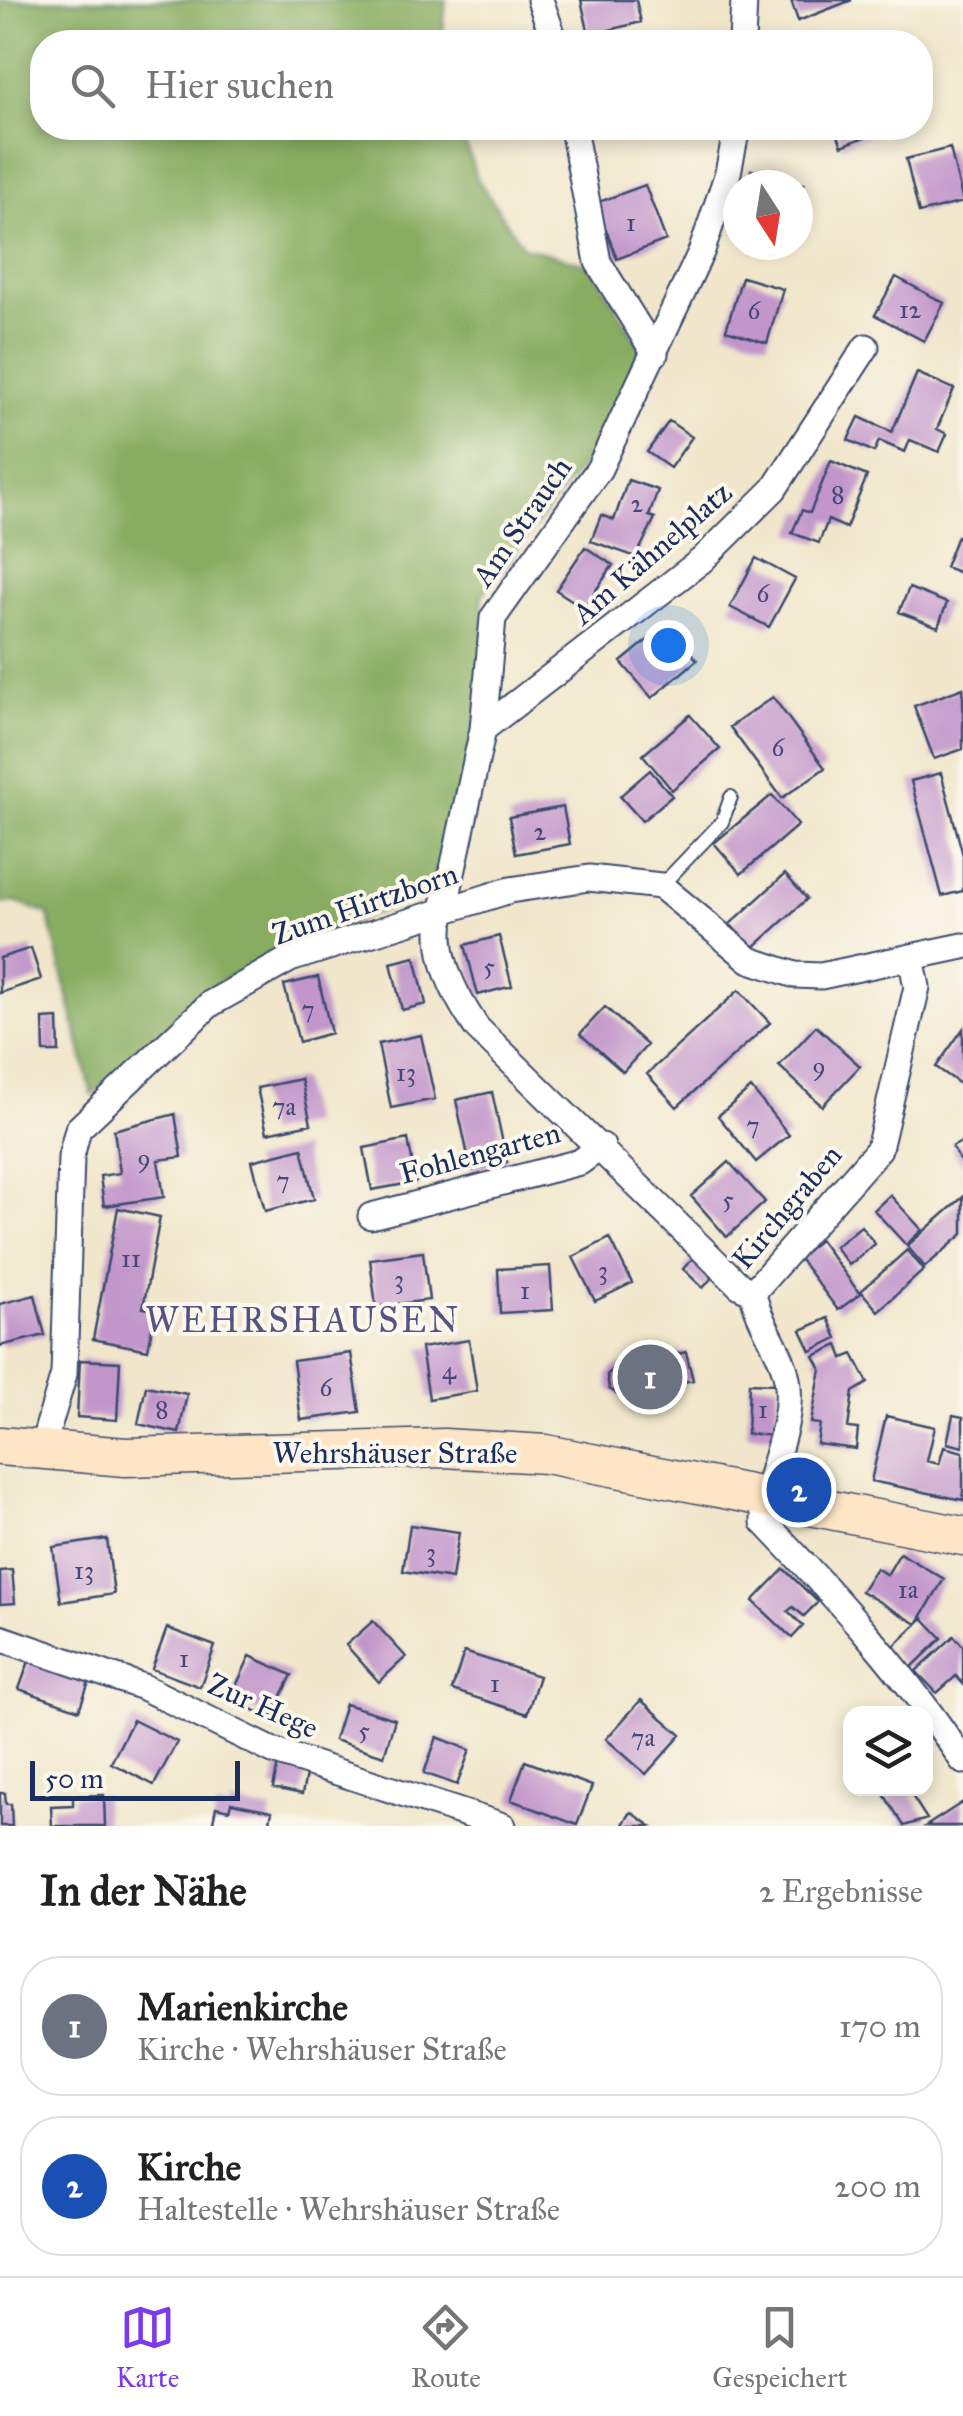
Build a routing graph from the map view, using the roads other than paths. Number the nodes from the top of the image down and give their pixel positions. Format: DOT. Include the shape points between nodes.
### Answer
graph roads {
  1 [pos="540,0"];
  2 [pos="744,0"];
  3 [pos="551,30"];
  4 [pos="743,30"];
  5 [pos="576,140"];
  6 [pos="735,140"];
  7 [pos="866,347"];
  8 [pos="655,354"];
  9 [pos="483,728"];
  10 [pos="731,797"];
  11 [pos="661,886"];
  12 [pos="440,913"];
  13 [pos="963,946"];
  14 [pos="912,958"];
  15 [pos="602,1146"];
  16 [pos="372,1216"];
  17 [pos="754,1292"];
  18 [pos="0,1446"];
  19 [pos="41,1452"];
  20 [pos="764,1496"];
  21 [pos="963,1536"];
  22 [pos="0,1638"];
  23 [pos="963,1761"];
  24 [pos="504,1826"];
  1 -- 3 [label="street"];
  2 -- 4 [label="street"];
  5 -- 8 [label="street" via="598,262"];
  6 -- 8 [label="street, Am Strauch" via="702,250"];
  7 -- 9 [label="street, Am Kähnelplatz" via="762,501 702,560"];
  8 -- 9 [label="street, Am Strauch" via="599,469 493,618"];
  9 -- 12 [label="street, Am Strauch"];
  10 -- 11 [label="lane" via="722,822"];
  11 -- 12 [label="street, Zum Hirtzborn" via="618,878 556,881"];
  11 -- 14 [label="street" via="772,971 821,976"];
  12 -- 15 [label="street, Fohlengarten" via="440,946 457,1000 477,1028"];
  12 -- 19 [label="street, Zum Hirtzborn" via="290,959 210,1004 78,1129 71,1157 64,1374"];
  13 -- 14 [label="street"];
  14 -- 17 [label="street, Kirchgraben" via="917,988 879,1150"];
  15 -- 16 [label="street, Fohlengarten" via="580,1162"];
  15 -- 17 [label="street, Fohlengarten" via="740,1286"];
  17 -- 20 [label="street, Kirchgraben" via="788,1387 783,1436"];
  18 -- 19 [label="street, Wehrshäuser Straße"];
  19 -- 20 [label="street, Wehrshäuser Straße" via="125,1458 508,1450"];
  20 -- 21 [label="street, Wehrshäuser Straße"];
  20 -- 23 [label="street" via="764,1522 870,1638"];
  22 -- 24 [label="street, Zur Hege" via="143,1686 273,1751"];
}
